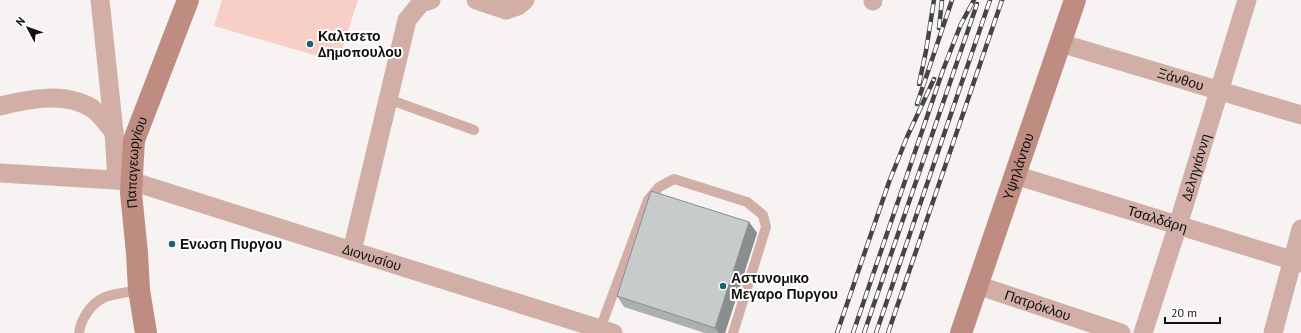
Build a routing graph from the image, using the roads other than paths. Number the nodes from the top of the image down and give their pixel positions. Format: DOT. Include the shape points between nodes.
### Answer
graph roads {
  1 [pos="100,0"];
  2 [pos="188,0"];
  3 [pos="431,0"];
  4 [pos="476,0"];
  5 [pos="526,0"];
  6 [pos="1075,0"];
  7 [pos="1087,0"];
  8 [pos="1247,0"];
  9 [pos="1066,44"];
  10 [pos="1218,91"];
  11 [pos="388,99"];
  12 [pos="0,106"];
  13 [pos="1301,115"];
  14 [pos="474,130"];
  15 [pos="114,132"];
  16 [pos="0,173"];
  17 [pos="1020,177"];
  18 [pos="124,180"];
  19 [pos="1178,225"];
  20 [pos="1301,229"];
  21 [pos="352,252"];
  22 [pos="1297,261"];
  23 [pos="983,287"];
  24 [pos="140,290"];
  25 [pos="606,331"];
  26 [pos="79,333"];
  27 [pos="146,333"];
  28 [pos="733,333"];
  29 [pos="960,333"];
  30 [pos="975,333"];
  31 [pos="1122,333"];
  32 [pos="1143,333"];
  33 [pos="1273,333"];
  1 -- 15 [label="street"];
  2 -- 18 [label="street, Παπαγεωργίου" via="134,140"];
  3 -- 11 [label="street" via="422,3 407,20"];
  4 -- 5 [label="street" via="506,10"];
  6 -- 9 [label="street, Υψηλάντου"];
  7 -- 9 [label="street, Υψηλάντου"];
  8 -- 10 [label="street, Δεληγιάννη"];
  9 -- 10 [label="street, Ξάνθου"];
  9 -- 17 [label="street, Υψηλάντου"];
  10 -- 13 [label="street, Ξάνθου"];
  10 -- 19 [label="street, Δεληγιάννη"];
  11 -- 14 [label="lane"];
  11 -- 21 [label="street"];
  12 -- 15 [label="street" via="28,100 72,100 94,110"];
  15 -- 18 [label="street"];
  16 -- 18 [label="street, Διονυσίου"];
  17 -- 19 [label="street, Τσαλδάρη"];
  17 -- 23 [label="street, Υψηλάντου"];
  18 -- 21 [label="street, Διονυσίου"];
  18 -- 24 [label="street, Παπαγεωργίου" via="131,193"];
  19 -- 22 [label="street, Τσαλδάρη"];
  19 -- 32 [label="street, Δεληγιάννη"];
  20 -- 22 [label="street"];
  21 -- 25 [label="street, Διονυσίου"];
  22 -- 33 [label="street"];
  23 -- 29 [label="street, Υψηλάντου"];
  23 -- 30 [label="street, Υψηλάντου"];
  23 -- 31 [label="street, Πατρόκλου"];
  24 -- 26 [label="lane" via="103,298 89,310 80,325"];
  24 -- 27 [label="street, Παπαγεωργίου"];
  25 -- 28 [label="lane" via="648,200 659,187 674,179 747,202 763,215 766,227"];
}
